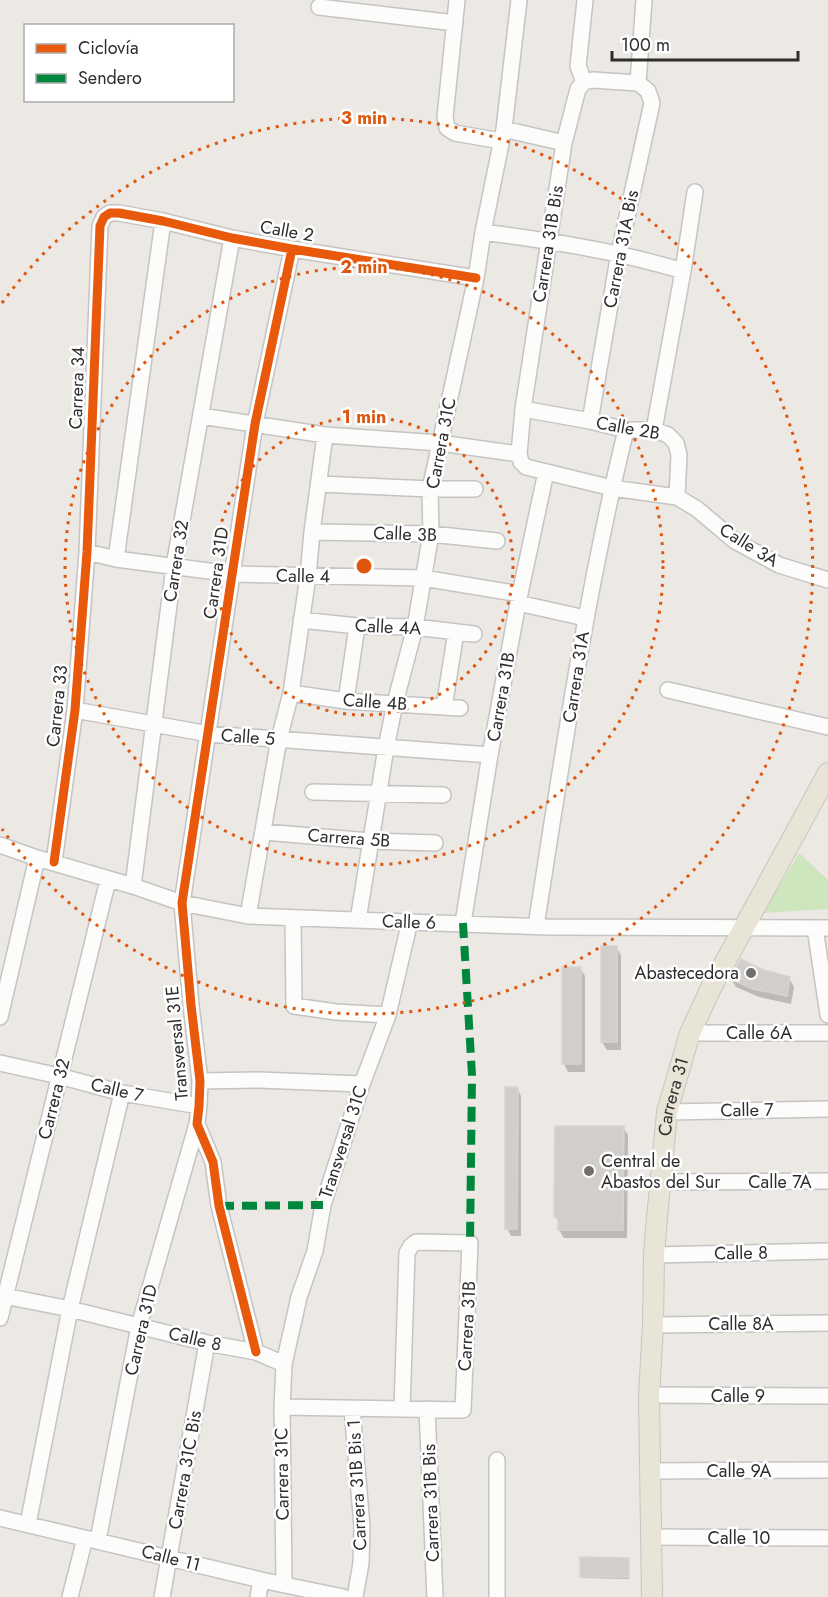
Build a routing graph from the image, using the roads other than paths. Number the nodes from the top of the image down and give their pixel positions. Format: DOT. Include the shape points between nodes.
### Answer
graph roads {
  1 [pos="457,0"];
  2 [pos="519,0"];
  3 [pos="585,0"];
  4 [pos="644,0"];
  5 [pos="319,7"];
  6 [pos="455,23"];
  7 [pos="584,82"];
  8 [pos="638,83"];
  9 [pos="503,135"];
  10 [pos="564,143"];
  11 [pos="695,192"];
  12 [pos="163,221"];
  13 [pos="100,226"];
  14 [pos="483,232"];
  15 [pos="232,238"];
  16 [pos="549,241"];
  17 [pos="292,249"];
  18 [pos="619,254"];
  19 [pos="682,271"];
  20 [pos="476,278"];
  21 [pos="523,409"];
  22 [pos="201,416"];
  23 [pos="590,421"];
  24 [pos="255,424"];
  25 [pos="626,430"];
  26 [pos="654,430"];
  27 [pos="325,435"];
  28 [pos="440,443"];
  29 [pos="519,454"];
  30 [pos="546,472"];
  31 [pos="320,484"];
  32 [pos="612,488"];
  33 [pos="430,489"];
  34 [pos="475,489"];
  35 [pos="677,497"];
  36 [pos="312,532"];
  37 [pos="431,534"];
  38 [pos="497,541"];
  39 [pos="87,552"];
  40 [pos="116,559"];
  41 [pos="174,566"];
  42 [pos="232,574"];
  43 [pos="308,576"];
  44 [pos="423,578"];
  45 [pos="828,580"];
  46 [pos="519,599"];
  47 [pos="585,618"];
  48 [pos="301,620"];
  49 [pos="357,626"];
  50 [pos="415,627"];
  51 [pos="456,632"];
  52 [pos="474,634"];
  53 [pos="668,690"];
  54 [pos="291,693"];
  55 [pos="346,701"];
  56 [pos="395,703"];
  57 [pos="444,708"];
  58 [pos="460,708"];
  59 [pos="75,710"];
  60 [pos="154,724"];
  61 [pos="828,727"];
  62 [pos="208,734"];
  63 [pos="279,739"];
  64 [pos="386,748"];
  65 [pos="490,755"];
  66 [pos="825,786"];
  67 [pos="313,792"];
  68 [pos="379,792"];
  69 [pos="443,795"];
  70 [pos="264,832"];
  71 [pos="370,841"];
  72 [pos="435,843"];
  73 [pos="0,845"];
  74 [pos="37,858"];
  75 [pos="54,862"];
  76 [pos="108,880"];
  77 [pos="133,886"];
  78 [pos="182,903"];
  79 [pos="248,916"];
  80 [pos="293,918"];
  81 [pos="358,920"];
  82 [pos="410,921"];
  83 [pos="463,923"];
  84 [pos="536,926"];
  85 [pos="745,928"];
  86 [pos="821,928"];
  87 [pos="825,972"];
  88 [pos="388,1015"];
  89 [pos="828,1015"];
  90 [pos="0,1017"];
  91 [pos="690,1033"];
  92 [pos="828,1033"];
  93 [pos="0,1063"];
  94 [pos="59,1076"];
  95 [pos="200,1081"];
  96 [pos="362,1084"];
  97 [pos="122,1094"];
  98 [pos="200,1106"];
  99 [pos="828,1109"];
  100 [pos="667,1112"];
  101 [pos="197,1124"];
  102 [pos="828,1181"];
  103 [pos="659,1182"];
  104 [pos="828,1251"];
  105 [pos="654,1255"];
  106 [pos="2,1295"];
  107 [pos="70,1309"];
  108 [pos="0,1318"];
  109 [pos="828,1323"];
  110 [pos="654,1324"];
  111 [pos="139,1326"];
  112 [pos="207,1343"];
  113 [pos="256,1352"];
  114 [pos="284,1364"];
  115 [pos="649,1395"];
  116 [pos="828,1396"];
  117 [pos="282,1407"];
  118 [pos="352,1408"];
  119 [pos="402,1408"];
  120 [pos="427,1409"];
  121 [pos="497,1460"];
  122 [pos="828,1470"];
  123 [pos="651,1471"];
  124 [pos="0,1518"];
  125 [pos="28,1524"];
  126 [pos="651,1537"];
  127 [pos="92,1539"];
  128 [pos="828,1539"];
  129 [pos="169,1558"];
  130 [pos="261,1580"];
  131 [pos="284,1584"];
  132 [pos="70,1597"];
  133 [pos="162,1597"];
  134 [pos="258,1597"];
  135 [pos="342,1597"];
  136 [pos="355,1597"];
  137 [pos="435,1597"];
  138 [pos="497,1597"];
  139 [pos="652,1597"];
  1 -- 6 [label="street"];
  2 -- 9 [label="street, Carrera 31C"];
  3 -- 7 [label="street" via="578,66"];
  4 -- 8 [label="street"];
  5 -- 6 [label="street"];
  6 -- 9 [label="street" via="447,128 455,133"];
  7 -- 8 [label="street"];
  7 -- 10 [label="street, Carrera 31B Bis" via="578,89"];
  8 -- 18 [label="street, Carrera 31A Bis" via="648,92 652,103"];
  9 -- 10 [label="street"];
  9 -- 14 [label="street, Carrera 31C"];
  10 -- 16 [label="street, Carrera 31B Bis"];
  11 -- 19 [label="street"];
  12 -- 13 [label="street, Calle 2" via="110,213"];
  12 -- 15 [label="street, Calle 2"];
  12 -- 40 [label="street"];
  13 -- 39 [label="street, Carrera 34"];
  14 -- 16 [label="street"];
  14 -- 20 [label="street, Carrera 31C"];
  15 -- 17 [label="street, Calle 2"];
  15 -- 22 [label="street, Carrera 32"];
  16 -- 18 [label="street"];
  16 -- 21 [label="street, Carrera 31B Bis"];
  17 -- 20 [label="street, Calle 2"];
  17 -- 24 [label="street, Carrera 31D"];
  18 -- 19 [label="street"];
  18 -- 23 [label="street, Carrera 31A Bis"];
  19 -- 26 [label="street"];
  20 -- 28 [label="street, Carrera 31C"];
  21 -- 23 [label="street, Calle 2B"];
  21 -- 29 [label="street, Carrera 31B Bis"];
  22 -- 24 [label="street"];
  22 -- 41 [label="street, Carrera 32"];
  23 -- 25 [label="street, Calle 2B"];
  24 -- 27 [label="street"];
  24 -- 42 [label="street, Carrera 31D"];
  25 -- 26 [label="street, Calle 2B"];
  25 -- 32 [label="street, Carrera 31A"];
  26 -- 35 [label="street, Calle 2B" via="676,443"];
  27 -- 28 [label="street"];
  27 -- 31 [label="street"];
  28 -- 29 [label="street"];
  28 -- 33 [label="street, Carrera 31C"];
  29 -- 30 [label="street" via="526,467"];
  30 -- 32 [label="street"];
  30 -- 46 [label="street, Carrera 31B"];
  31 -- 33 [label="street"];
  31 -- 36 [label="street"];
  32 -- 35 [label="street"];
  32 -- 47 [label="street, Carrera 31A"];
  33 -- 34 [label="street"];
  33 -- 37 [label="street, Carrera 31C"];
  35 -- 45 [label="street, Calle 3A" via="735,541 779,565"];
  36 -- 37 [label="street, Calle 3B"];
  36 -- 43 [label="street"];
  37 -- 38 [label="street, Calle 3B"];
  37 -- 44 [label="street, Carrera 31C"];
  39 -- 40 [label="street, Calle 4"];
  39 -- 59 [label="street, Carrera 33"];
  40 -- 41 [label="street, Calle 4"];
  41 -- 42 [label="street, Calle 4"];
  41 -- 60 [label="street, Carrera 32"];
  42 -- 43 [label="street, Calle 4"];
  42 -- 62 [label="street, Carrera 31D"];
  43 -- 44 [label="street, Calle 4"];
  43 -- 48 [label="street"];
  44 -- 46 [label="street, Calle 4"];
  44 -- 50 [label="street, Carrera 31C"];
  46 -- 47 [label="street, Calle 4"];
  46 -- 65 [label="street, Carrera 31B"];
  47 -- 84 [label="street, Carrera 31A"];
  48 -- 49 [label="street, Calle 4A"];
  48 -- 54 [label="street"];
  49 -- 50 [label="street, Calle 4A"];
  49 -- 55 [label="street"];
  50 -- 51 [label="street, Calle 4A"];
  50 -- 56 [label="street, Carrera 31C"];
  51 -- 52 [label="street, Calle 4A"];
  51 -- 57 [label="street"];
  53 -- 61 [label="street"];
  54 -- 55 [label="street, Calle 4B"];
  54 -- 63 [label="street"];
  55 -- 56 [label="street, Calle 4B"];
  56 -- 57 [label="street, Calle 4B"];
  56 -- 64 [label="street, Carrera 31C"];
  57 -- 58 [label="street, Calle 4B"];
  59 -- 60 [label="street, Calle 5"];
  59 -- 75 [label="street, Carrera 33"];
  60 -- 62 [label="street, Calle 5"];
  60 -- 77 [label="street, Carrera 32"];
  62 -- 63 [label="street, Calle 5"];
  62 -- 78 [label="street, Carrera 31D"];
  63 -- 64 [label="street, Calle 5"];
  63 -- 70 [label="street"];
  64 -- 65 [label="street, Calle 5"];
  64 -- 68 [label="street, Carrera 31C"];
  65 -- 83 [label="street, Carrera 31B"];
  66 -- 85 [label="main road, Carrera 31"];
  67 -- 68 [label="street"];
  68 -- 69 [label="street"];
  68 -- 71 [label="street, Carrera 31C"];
  70 -- 71 [label="street, Carrera 5B"];
  70 -- 79 [label="street"];
  71 -- 72 [label="street, Carrera 5B"];
  71 -- 81 [label="street, Carrera 31C"];
  73 -- 74 [label="street, Calle 6"];
  74 -- 75 [label="street, Calle 6"];
  74 -- 90 [label="street"];
  75 -- 76 [label="street, Calle 6"];
  76 -- 77 [label="street, Calle 6"];
  76 -- 94 [label="street, Carrera 32"];
  77 -- 78 [label="street, Calle 6"];
  78 -- 79 [label="street, Calle 6"];
  78 -- 95 [label="street, Transversal 31E"];
  79 -- 80 [label="street, Calle 6"];
  80 -- 81 [label="street, Calle 6"];
  80 -- 88 [label="street" via="294,1006"];
  81 -- 82 [label="street, Calle 6"];
  82 -- 83 [label="street, Calle 6"];
  82 -- 88 [label="street, Transversal 31C"];
  83 -- 84 [label="street, Calle 6"];
  84 -- 85 [label="street, Calle 6"];
  85 -- 86 [label="street, Calle 6"];
  85 -- 91 [label="main road, Carrera 31"];
  86 -- 87 [label="street"];
  87 -- 89 [label="street"];
  88 -- 96 [label="street, Transversal 31C"];
  91 -- 92 [label="street, Calle 6A"];
  91 -- 100 [label="main road, Carrera 31"];
  93 -- 94 [label="street, Calle 7"];
  94 -- 97 [label="street, Calle 7"];
  94 -- 106 [label="street, Carrera 32"];
  95 -- 96 [label="street"];
  95 -- 98 [label="street, Transversal 31E"];
  96 -- 114 [label="street, Transversal 31C" via="323,1205 315,1251 299,1297"];
  97 -- 98 [label="street, Calle 7"];
  97 -- 107 [label="street"];
  98 -- 101 [label="street, Transversal 31E"];
  99 -- 100 [label="street, Calle 7"];
  100 -- 103 [label="main road, Carrera 31"];
  101 -- 111 [label="street, Carrera 31D"];
  101 -- 113 [label="street, Transversal 31E" via="213,1162 219,1206"];
  102 -- 103 [label="street, Calle 7A"];
  103 -- 105 [label="main road, Carrera 31"];
  104 -- 105 [label="street, Calle 8"];
  105 -- 110 [label="main road, Carrera 31"];
  106 -- 107 [label="street, Calle 8"];
  106 -- 108 [label="street, Carrera 32"];
  107 -- 111 [label="street, Calle 8"];
  107 -- 125 [label="street"];
  109 -- 110 [label="street, Calle 8A"];
  110 -- 115 [label="main road, Carrera 31"];
  111 -- 112 [label="street, Calle 8"];
  111 -- 127 [label="street, Carrera 31D"];
  112 -- 113 [label="street, Calle 8"];
  112 -- 129 [label="street, Carrera 31C Bis"];
  113 -- 114 [label="street, Calle 8"];
  114 -- 117 [label="street, Carrera 31C"];
  115 -- 116 [label="street, Calle 9"];
  115 -- 123 [label="main road, Carrera 31"];
  117 -- 118 [label="street"];
  117 -- 131 [label="street, Carrera 31C"];
  118 -- 119 [label="street"];
  118 -- 136 [label="street, Carrera 31B Bis 1" via="362,1527"];
  119 -- 120 [label="street"];
  119 -- 120 [label="street, Carrera 31B" via="407,1253 416,1242 470,1243 463,1410"];
  120 -- 137 [label="street, Carrera 31B Bis"];
  121 -- 138 [label="street"];
  122 -- 123 [label="street, Calle 9A"];
  123 -- 126 [label="main road, Carrera 31"];
  124 -- 125 [label="street, Calle 11"];
  125 -- 127 [label="street, Calle 11"];
  126 -- 128 [label="street, Calle 10"];
  126 -- 139 [label="main road, Carrera 31"];
  127 -- 129 [label="street, Calle 11"];
  127 -- 132 [label="street, Carrera 31D"];
  129 -- 130 [label="street, Calle 11"];
  129 -- 133 [label="street, Carrera 31C Bis"];
  130 -- 131 [label="street, Calle 11"];
  130 -- 134 [label="street"];
  131 -- 135 [label="street, Calle 11"];
}
